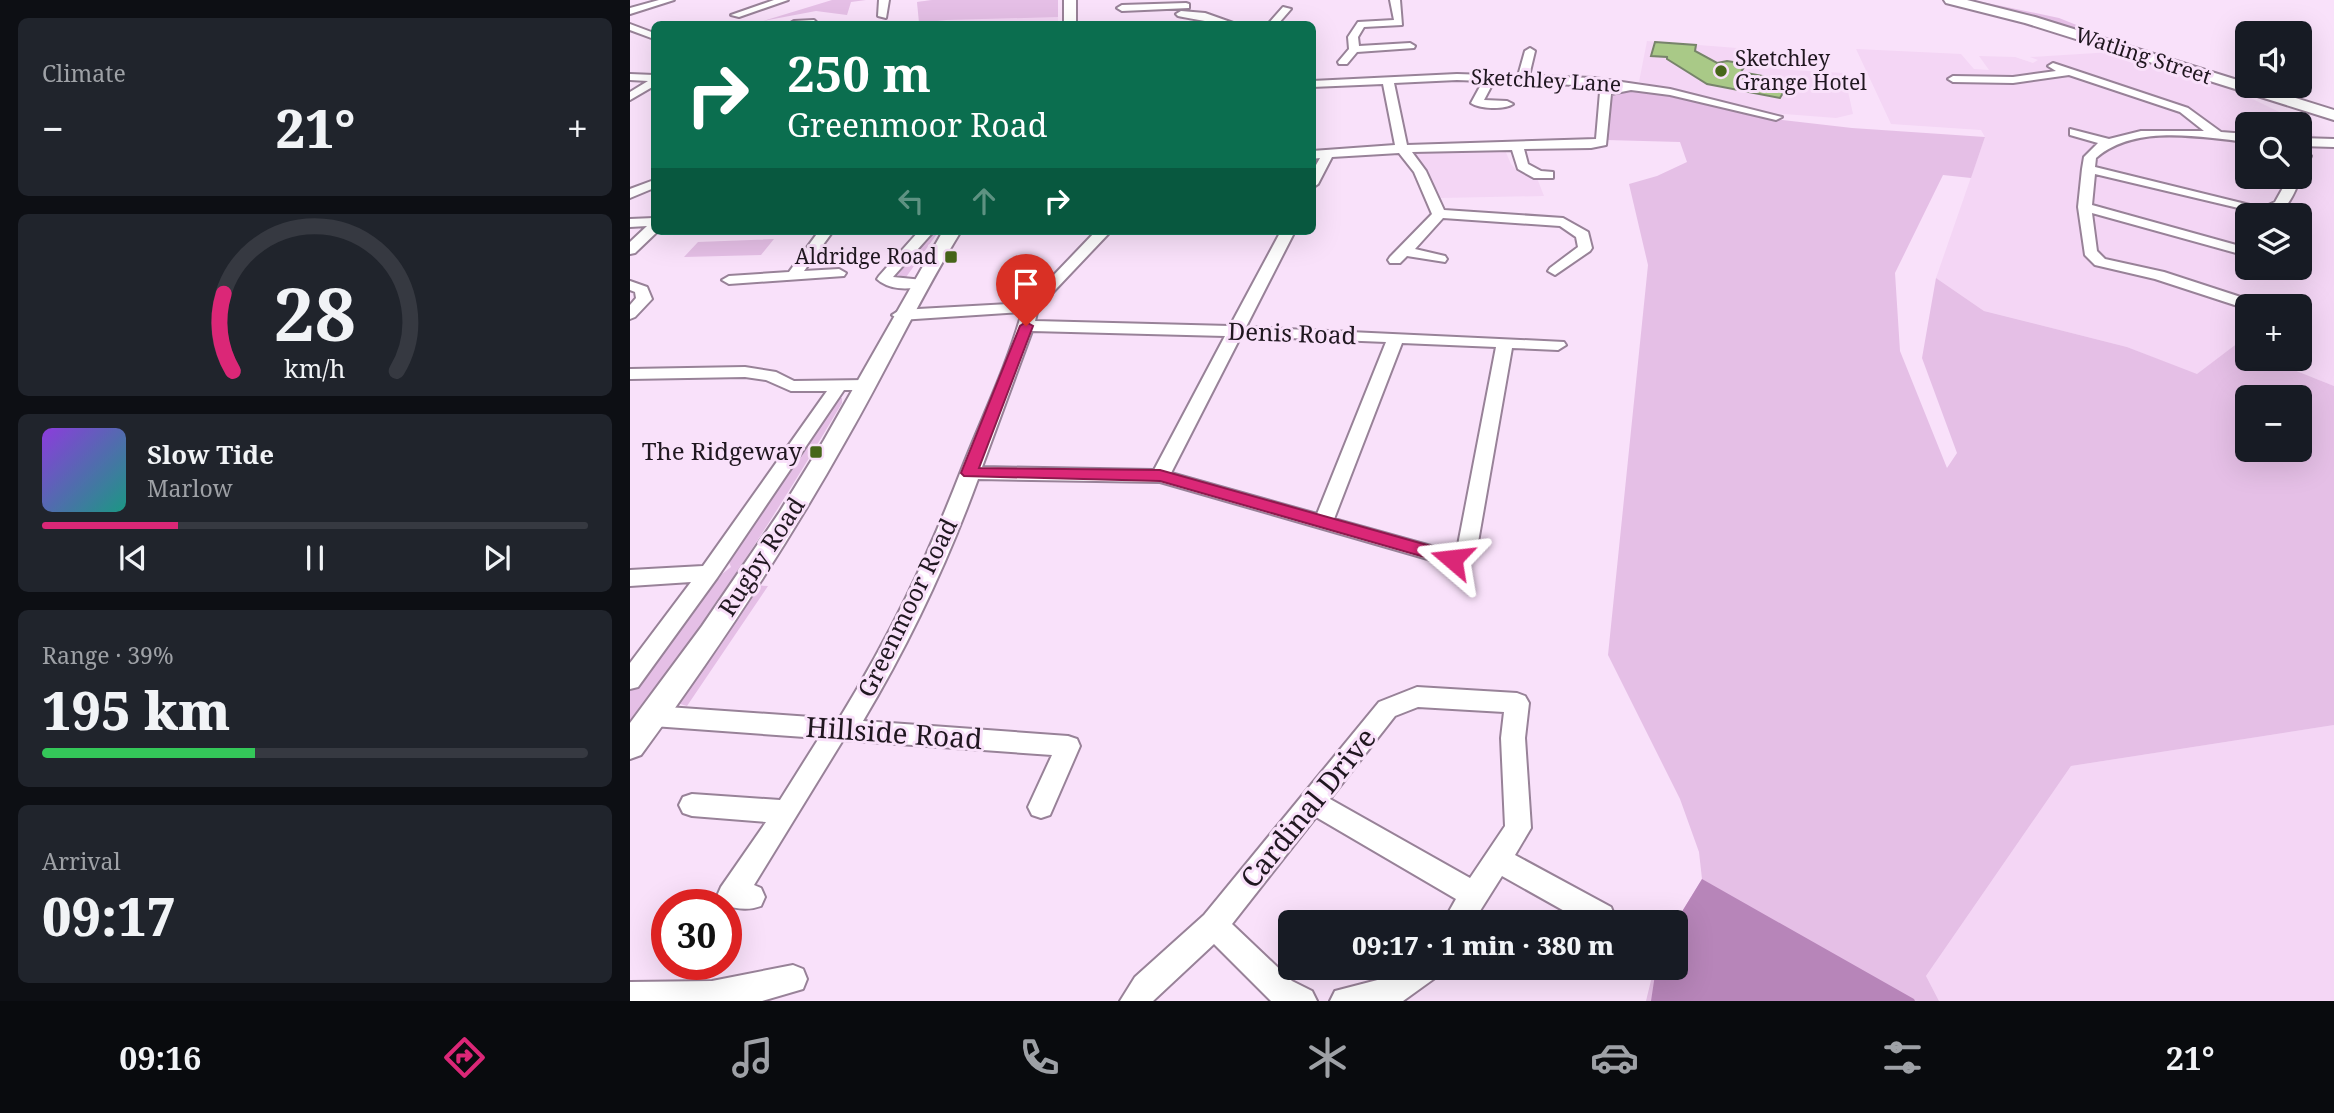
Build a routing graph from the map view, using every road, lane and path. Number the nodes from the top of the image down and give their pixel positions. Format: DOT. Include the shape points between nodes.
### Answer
graph roads {
  1 [pos="669,0"];
  2 [pos="757,0"];
  3 [pos="783,0"];
  4 [pos="884,0"];
  5 [pos="1070,0"];
  6 [pos="1395,0"];
  7 [pos="1951,0"];
  8 [pos="771,4"];
  9 [pos="1186,7"];
  10 [pos="1122,8"];
  11 [pos="1286,9"];
  12 [pos="630,11"];
  13 [pos="736,15"];
  14 [pos="883,16"];
  15 [pos="1070,21"];
  16 [pos="1174,21"];
  17 [pos="1221,21"];
  18 [pos="1276,21"];
  19 [pos="630,27"];
  20 [pos="651,35"];
  21 [pos="1410,47"];
  22 [pos="1354,49"];
  23 [pos="1530,51"];
  24 [pos="1343,62"];
  25 [pos="2053,66"];
  26 [pos="1983,71"];
  27 [pos="2070,72"];
  28 [pos="630,77"];
  29 [pos="1490,78"];
  30 [pos="1523,79"];
  31 [pos="1953,79"];
  32 [pos="651,80"];
  33 [pos="1388,80"];
  34 [pos="1992,80"];
  35 [pos="1594,81"];
  36 [pos="651,82"];
  37 [pos="1316,84"];
  38 [pos="1635,86"];
  39 [pos="1606,92"];
  40 [pos="630,97"];
  41 [pos="1464,102"];
  42 [pos="1477,103"];
  43 [pos="1507,104"];
  44 [pos="2334,115"];
  45 [pos="1776,117"];
  46 [pos="2074,132"];
  47 [pos="2219,136"];
  48 [pos="2235,137"];
  49 [pos="2107,142"];
  50 [pos="2312,142"];
  51 [pos="2334,143"];
  52 [pos="1517,146"];
  53 [pos="1402,148"];
  54 [pos="1319,154"];
  55 [pos="2088,169"];
  56 [pos="1548,174"];
  57 [pos="1316,177"];
  58 [pos="651,185"];
  59 [pos="2289,189"];
  60 [pos="630,194"];
  61 [pos="2085,207"];
  62 [pos="1439,214"];
  63 [pos="630,223"];
  64 [pos="651,224"];
  65 [pos="651,227"];
  66 [pos="823,235"];
  67 [pos="923,235"];
  68 [pos="949,235"];
  69 [pos="1100,235"];
  70 [pos="1286,235"];
  71 [pos="2235,249"];
  72 [pos="630,250"];
  73 [pos="1440,259"];
  74 [pos="1555,271"];
  75 [pos="839,273"];
  76 [pos="793,276"];
  77 [pos="729,280"];
  78 [pos="918,284"];
  79 [pos="630,285"];
  80 [pos="2235,300"];
  81 [pos="1031,307"];
  82 [pos="630,314"];
  83 [pos="900,315"];
  84 [pos="1026,326"];
  85 [pos="1234,331"];
  86 [pos="1396,338"];
  87 [pos="1505,342"];
  88 [pos="1558,345"];
  89 [pos="630,374"];
  90 [pos="866,385"];
  91 [pos="839,386"];
  92 [pos="969,473"];
  93 [pos="1160,476"];
  94 [pos="1324,520"];
  95 [pos="710,573"];
  96 [pos="630,578"];
  97 [pos="630,680"];
  98 [pos="653,716"];
  99 [pos="841,729"];
  100 [pos="630,746"];
  101 [pos="1314,802"];
  102 [pos="692,805"];
  103 [pos="1041,807"];
  104 [pos="787,812"];
  105 [pos="1499,860"];
  106 [pos="1474,895"];
  107 [pos="751,897"];
  108 [pos="1465,910"];
  109 [pos="1588,910"];
  110 [pos="1214,925"];
  111 [pos="793,979"];
  112 [pos="1413,980"];
  113 [pos="1397,995"];
  114 [pos="630,997"];
  115 [pos="668,1001"];
  116 [pos="1135,1001"];
  117 [pos="1302,1001"];
  118 [pos="1345,1001"];
  1 -- 12 [label="street"];
  2 -- 8 [label="street"];
  3 -- 8 [label="street"];
  4 -- 14 [label="street"];
  5 -- 15 [label="main road"];
  6 -- 22 [label="street" via="1399,23 1361,24 1353,37"];
  7 -- 44 [label="highway, Watling Street" via="2030,20"];
  8 -- 13 [label="street"];
  9 -- 10 [label="street"];
  9 -- 16 [label="street"];
  9 -- 17 [label="street"];
  11 -- 18 [label="street"];
  19 -- 20 [label="street"];
  21 -- 22 [label="street"];
  22 -- 24 [label="street"];
  23 -- 30 [label="street"];
  25 -- 27 [label="street"];
  26 -- 34 [label="street"];
  27 -- 34 [label="street"];
  27 -- 47 [label="street" via="2184,110"];
  28 -- 32 [label="street"];
  29 -- 30 [label="street, Sketchley Lane"];
  29 -- 33 [label="street, Sketchley Lane"];
  29 -- 42 [label="street"];
  30 -- 35 [label="street, Sketchley Lane"];
  31 -- 34 [label="street"];
  33 -- 37 [label="street, Sketchley Lane"];
  33 -- 53 [label="street"];
  35 -- 38 [label="street, Sketchley Lane"];
  35 -- 39 [label="street"];
  36 -- 40 [label="street"];
  38 -- 39 [label="street"];
  38 -- 45 [label="street, Sketchley Lane"];
  39 -- 52 [label="street" via="1602,142"];
  41 -- 42 [label="street"];
  42 -- 43 [label="street"];
  46 -- 49 [label="street"];
  47 -- 48 [label="street"];
  47 -- 49 [label="street" via="2139,135"];
  49 -- 55 [label="street" via="2090,157"];
  50 -- 51 [label="street"];
  52 -- 53 [label="street"];
  52 -- 56 [label="street" via="1522,166 1539,175"];
  53 -- 54 [label="street"];
  53 -- 62 [label="street" via="1420,172"];
  54 -- 57 [label="street" via="1325,160"];
  55 -- 59 [label="street" via="2263,212 2280,207"];
  55 -- 61 [label="street"];
  58 -- 60 [label="street"];
  61 -- 71 [label="street"];
  61 -- 80 [label="street" via="2090,252 2100,262"];
  62 -- 73 [label="street" via="1399,256"];
  62 -- 74 [label="street" via="1563,222 1583,235 1585,248"];
  63 -- 64 [label="street"];
  65 -- 72 [label="street"];
  66 -- 76 [label="street"];
  67 -- 78 [label="street" via="884,279"];
  68 -- 78 [label="main road, Rugby Road"];
  69 -- 81 [label="street, Greenmoor Road"];
  70 -- 85 [label="street"];
  75 -- 76 [label="street"];
  76 -- 77 [label="street"];
  78 -- 83 [label="main road, Rugby Road"];
  79 -- 82 [label="street" via="642,290 644,299"];
  81 -- 83 [label="street"];
  81 -- 84 [label="street, Greenmoor Road"];
  83 -- 90 [label="main road, Rugby Road"];
  84 -- 85 [label="street, Denis Road"];
  84 -- 92 [label="street, Greenmoor Road"];
  85 -- 86 [label="street, Denis Road"];
  85 -- 93 [label="street"];
  86 -- 87 [label="street, Denis Road"];
  86 -- 94 [label="street"];
  87 -- 88 [label="street, Denis Road"];
  87 -- 94 [label="street" via="1467,548 1452,559"];
  89 -- 91 [label="street" via="745,372 791,386"];
  90 -- 91 [label="street"];
  90 -- 98 [label="main road, Rugby Road" via="754,571"];
  91 -- 95 [label="street"];
  92 -- 93 [label="street"];
  92 -- 99 [label="street, Greenmoor Road" via="923,589 883,669"];
  93 -- 94 [label="street"];
  95 -- 96 [label="street"];
  95 -- 97 [label="street"];
  98 -- 99 [label="street, Hillside Road"];
  98 -- 100 [label="main road, Rugby Road"];
  99 -- 103 [label="street, Hillside Road" via="1068,746"];
  99 -- 104 [label="street, Greenmoor Road"];
  101 -- 105 [label="street, Cardinal Drive" via="1387,709 1418,697 1517,703 1513,738 1518,828"];
  101 -- 106 [label="street"];
  101 -- 110 [label="street, Cardinal Drive"];
  102 -- 104 [label="street"];
  104 -- 107 [label="street, Greenmoor Road" via="731,897"];
  105 -- 106 [label="street"];
  105 -- 109 [label="street"];
  106 -- 108 [label="street"];
  110 -- 116 [label="street, Cardinal Drive"];
  110 -- 117 [label="street" via="1282,990"];
  111 -- 115 [label="street" via="746,992"];
  112 -- 113 [label="street"];
  113 -- 118 [label="street"];
  114 -- 115 [label="street"];
}
